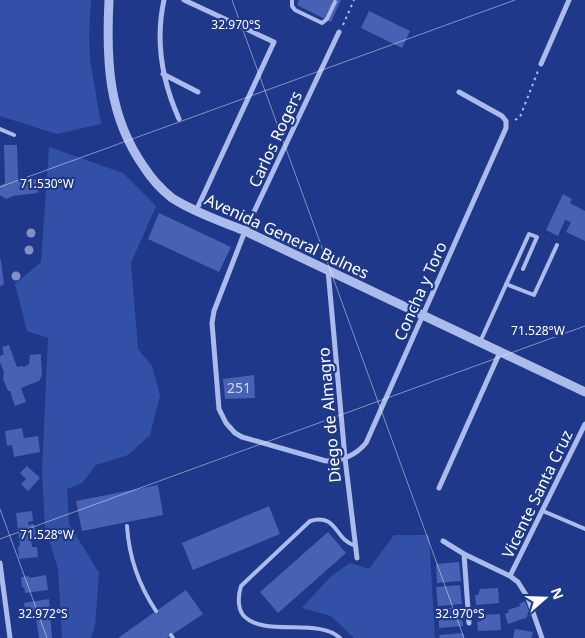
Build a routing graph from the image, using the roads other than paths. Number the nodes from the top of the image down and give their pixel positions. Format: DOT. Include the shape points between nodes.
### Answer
graph roads {
  1 [pos="109,0"];
  2 [pos="164,0"];
  3 [pos="184,0"];
  4 [pos="292,0"];
  5 [pos="569,0"];
  6 [pos="335,2"];
  7 [pos="340,32"];
  8 [pos="541,64"];
  9 [pos="164,74"];
  10 [pos="198,92"];
  11 [pos="459,92"];
  12 [pos="179,119"];
  13 [pos="0,129"];
  14 [pos="14,135"];
  15 [pos="196,211"];
  16 [pos="245,231"];
  17 [pos="557,245"];
  18 [pos="523,269"];
  19 [pos="328,270"];
  20 [pos="506,284"];
  21 [pos="423,316"];
  22 [pos="480,342"];
  23 [pos="500,352"];
  24 [pos="585,392"];
  25 [pos="585,424"];
  26 [pos="345,458"];
  27 [pos="439,488"];
  28 [pos="542,510"];
  29 [pos="127,526"];
  30 [pos="585,529"];
  31 [pos="443,541"];
  32 [pos="356,546"];
  33 [pos="464,554"];
  34 [pos="357,558"];
  35 [pos="0,563"];
  36 [pos="510,576"];
  37 [pos="156,611"];
  38 [pos="469,623"];
  39 [pos="10,638"];
  40 [pos="340,638"];
  41 [pos="542,638"];
  1 -- 15 [label="street, Avenida General Bulnes" via="110,82 122,128 137,157 159,185 171,197"];
  2 -- 9 [label="street" via="160,30"];
  3 -- 15 [label="street" via="274,42"];
  4 -- 6 [label="lane" via="295,10 322,23 327,20"];
  5 -- 8 [label="street"];
  7 -- 16 [label="street, Carlos Rogers"];
  9 -- 10 [label="street"];
  9 -- 12 [label="street"];
  11 -- 21 [label="street, Concha y Toro" via="502,116 506,128"];
  13 -- 14 [label="lane"];
  15 -- 16 [label="street, Avenida General Bulnes"];
  16 -- 19 [label="street, Avenida General Bulnes"];
  16 -- 26 [label="street, Carlos Rogers" via="212,322 222,416 242,437 320,460"];
  17 -- 20 [label="lane" via="534,295"];
  18 -- 20 [label="lane" via="537,237 529,234"];
  19 -- 21 [label="street, Avenida General Bulnes"];
  19 -- 26 [label="street, Diego de Almagro"];
  20 -- 22 [label="lane"];
  21 -- 22 [label="street, Avenida General Bulnes"];
  21 -- 26 [label="street, Concha y Toro" via="366,443"];
  22 -- 23 [label="street, Avenida General Bulnes"];
  23 -- 24 [label="street, Avenida General Bulnes"];
  23 -- 27 [label="street"];
  25 -- 28 [label="street, Vicente Santa Cruz"];
  26 -- 32 [label="street, Diego de Almagro"];
  28 -- 30 [label="lane"];
  28 -- 36 [label="street, Vicente Santa Cruz"];
  29 -- 37 [label="lane" via="134,570"];
  31 -- 33 [label="street"];
  32 -- 34 [label="street, Diego de Almagro"];
  32 -- 40 [label="lane" via="347,544 330,522 321,519 310,521 241,586 239,592 242,614 257,628 331,632"];
  33 -- 36 [label="street"];
  33 -- 38 [label="street"];
  35 -- 39 [label="street"];
  36 -- 41 [label="street" via="528,598"];
}
